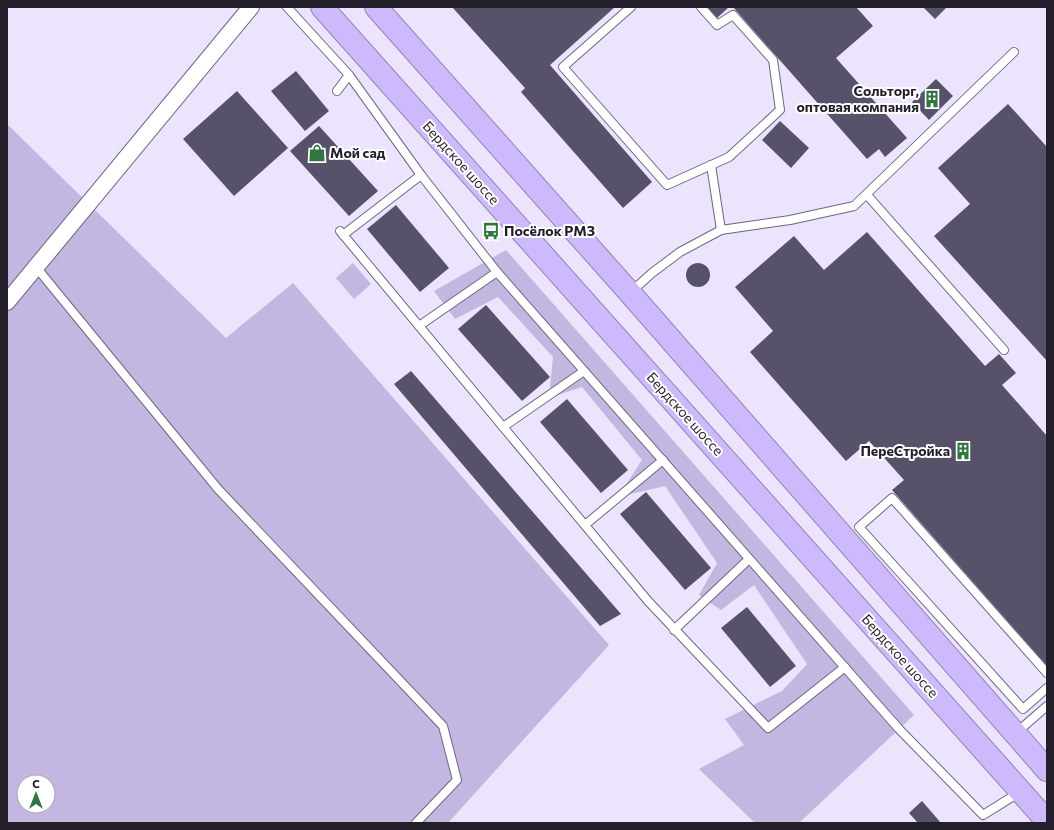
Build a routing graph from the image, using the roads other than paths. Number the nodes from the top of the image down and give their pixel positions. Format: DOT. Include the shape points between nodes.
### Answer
graph roads {
  1 [pos="251,7"];
  2 [pos="287,7"];
  3 [pos="322,7"];
  4 [pos="376,7"];
  5 [pos="631,7"];
  6 [pos="701,7"];
  7 [pos="1014,52"];
  8 [pos="349,75"];
  9 [pos="337,91"];
  10 [pos="711,165"];
  11 [pos="421,175"];
  12 [pos="867,195"];
  13 [pos="721,230"];
  14 [pos="36,267"];
  15 [pos="497,272"];
  16 [pos="630,293"];
  17 [pos="7,302"];
  18 [pos="419,326"];
  19 [pos="1004,350"];
  20 [pos="584,370"];
  21 [pos="503,427"];
  22 [pos="663,460"];
  23 [pos="585,525"];
  24 [pos="875,558"];
  25 [pos="749,559"];
  26 [pos="674,630"];
  27 [pos="845,667"];
  28 [pos="1047,673"];
  29 [pos="1047,688"];
  30 [pos="1038,697"];
  31 [pos="1047,706"];
  32 [pos="1015,733"];
  33 [pos="1047,770"];
  34 [pos="1021,792"];
  35 [pos="1047,821"];
  36 [pos="416,823"];
  1 -- 14 [label="street"];
  2 -- 8 [label="lane"];
  3 -- 34 [label="highway, Бердское шоссе"];
  4 -- 16 [label="highway"];
  5 -- 10 [label="lane" via="563,67 667,185"];
  6 -- 10 [label="lane" via="717,25 733,15 773,60 780,110 729,157"];
  7 -- 12 [label="lane"];
  8 -- 9 [label="lane"];
  8 -- 11 [label="lane"];
  10 -- 13 [label="lane"];
  11 -- 15 [label="lane"];
  11 -- 18 [label="lane" via="341,233"];
  12 -- 13 [label="lane" via="854,206 790,220"];
  12 -- 19 [label="lane"];
  13 -- 16 [label="lane" via="680,252"];
  14 -- 17 [label="street"];
  14 -- 36 [label="lane" via="218,489 443,726 457,780"];
  15 -- 18 [label="lane"];
  15 -- 20 [label="lane"];
  16 -- 24 [label="highway"];
  18 -- 21 [label="lane"];
  20 -- 21 [label="lane"];
  20 -- 22 [label="lane"];
  21 -- 23 [label="lane"];
  22 -- 23 [label="lane"];
  22 -- 25 [label="lane"];
  23 -- 26 [label="lane"];
  24 -- 28 [label="lane" via="860,527 892,498"];
  24 -- 30 [label="lane" via="1023,709"];
  24 -- 32 [label="highway"];
  25 -- 26 [label="lane"];
  25 -- 27 [label="lane"];
  26 -- 27 [label="lane" via="768,728"];
  27 -- 34 [label="lane" via="899,729 983,815"];
  29 -- 30 [label="lane"];
  30 -- 31 [label="lane"];
  31 -- 32 [label="lane"];
  32 -- 33 [label="highway"];
  34 -- 35 [label="highway, Бердское шоссе"];
}
